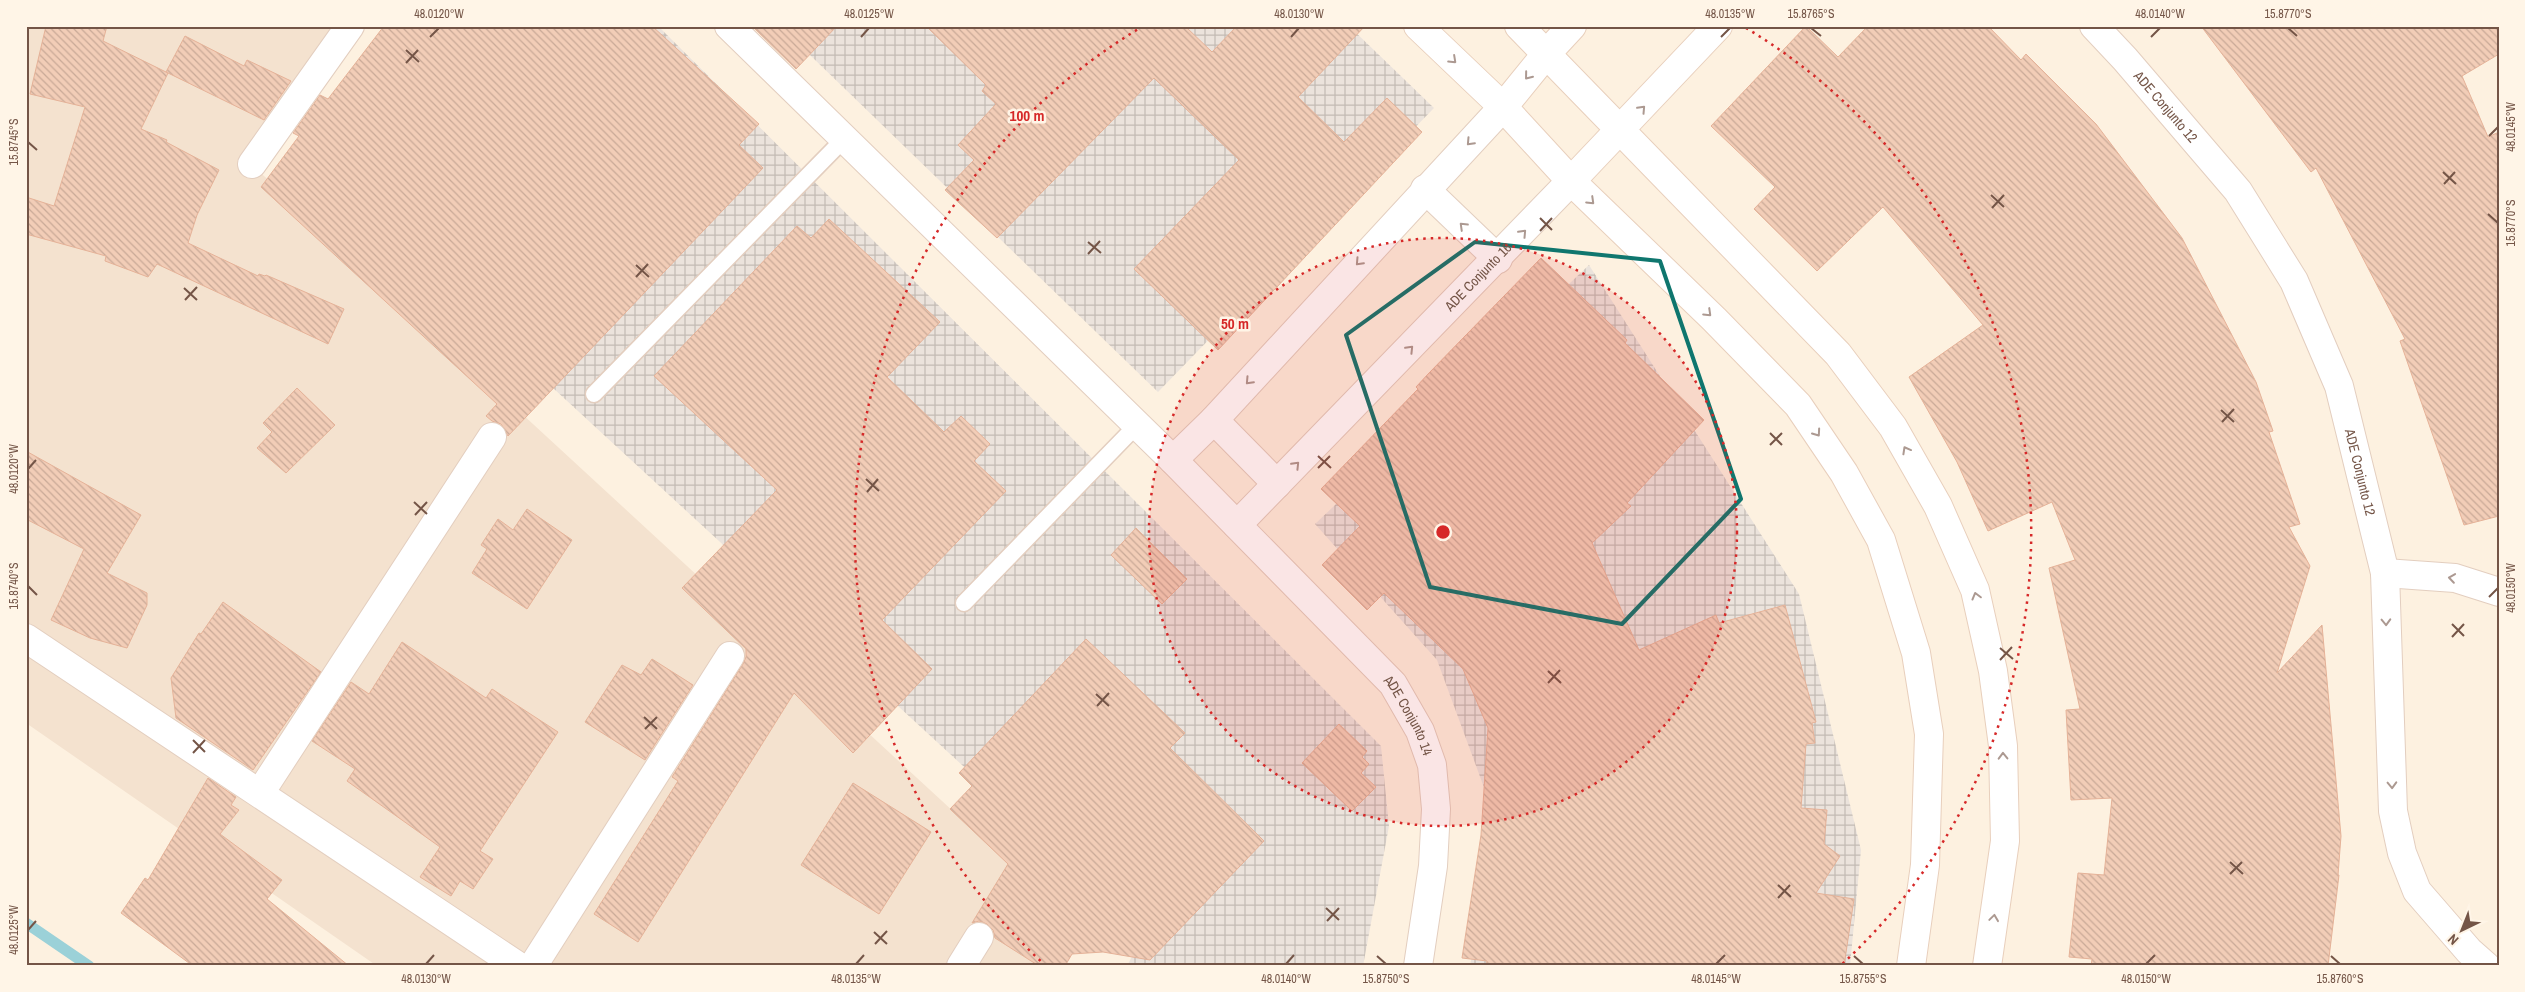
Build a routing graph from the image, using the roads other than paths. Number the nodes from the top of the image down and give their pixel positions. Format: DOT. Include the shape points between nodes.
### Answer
graph roads {
  1 [pos="350,26"];
  2 [pos="729,26"];
  3 [pos="1418,26"];
  4 [pos="1519,26"];
  5 [pos="1572,26"];
  6 [pos="1718,26"];
  7 [pos="2094,26"];
  8 [pos="1547,53"];
  9 [pos="1503,107"];
  10 [pos="1622,130"];
  11 [pos="844,139"];
  12 [pos="252,164"];
  13 [pos="1571,181"];
  14 [pos="1426,189"];
  15 [pos="1498,259"];
  16 [pos="594,394"];
  17 [pos="1214,420"];
  18 [pos="1137,425"];
  19 [pos="492,437"];
  20 [pos="1173,460"];
  21 [pos="1277,484"];
  22 [pos="1237,525"];
  23 [pos="2384,573"];
  24 [pos="2499,592"];
  25 [pos="964,603"];
  26 [pos="26,638"];
  27 [pos="730,656"];
  28 [pos="260,793"];
  29 [pos="978,937"];
  30 [pos="518,966"];
  31 [pos="533,966"];
  32 [pos="962,966"];
  33 [pos="1418,966"];
  34 [pos="1910,966"];
  35 [pos="1987,966"];
  36 [pos="2486,966"];
  1 -- 12 [label="street"];
  2 -- 11 [label="street, ADE Conjunto 14"];
  3 -- 9 [label="street, one-way"];
  4 -- 8 [label="street"];
  5 -- 8 [label="street"];
  10 -- 6 [label="street, ADE Conjunto 16, one-way"];
  7 -- 23 [label="street, ADE Conjunto 12" via="2238,191 2294,281 2339,386"];
  8 -- 9 [label="street, one-way"];
  8 -- 10 [label="street"];
  9 -- 13 [label="street"];
  9 -- 14 [label="street, one-way"];
  10 -- 13 [label="street, ADE Conjunto 16"];
  35 -- 10 [label="street, one-way" via="2005,841 2003,746 1993,671 1971,582 1938,506 1893,428 1838,354"];
  11 -- 16 [label="lane"];
  11 -- 18 [label="street, ADE Conjunto 14"];
  15 -- 13 [label="street, ADE Conjunto 16, one-way"];
  13 -- 34 [label="street, one-way" via="1714,318 1798,405 1844,472 1881,540 1916,653 1929,734 1925,866"];
  15 -- 14 [label="street, one-way"];
  14 -- 17 [label="street, one-way"];
  21 -- 15 [label="street, ADE Conjunto 16, one-way"];
  17 -- 20 [label="street"];
  17 -- 21 [label="street"];
  18 -- 20 [label="street, ADE Conjunto 14"];
  18 -- 25 [label="lane"];
  19 -- 28 [label="street"];
  20 -- 22 [label="street, ADE Conjunto 14"];
  21 -- 22 [label="street, ADE Conjunto 16"];
  22 -- 33 [label="street, ADE Conjunto 14" via="1393,684 1420,731 1432,765 1436,809 1433,866"];
  24 -- 23 [label="street, one-way" via="2455,578"];
  23 -- 36 [label="street, ADE Conjunto 12, one-way" via="2393,811 2402,853 2417,891 2462,944"];
  26 -- 28 [label="street"];
  27 -- 31 [label="street"];
  28 -- 30 [label="street"];
  29 -- 32 [label="street"];
}
